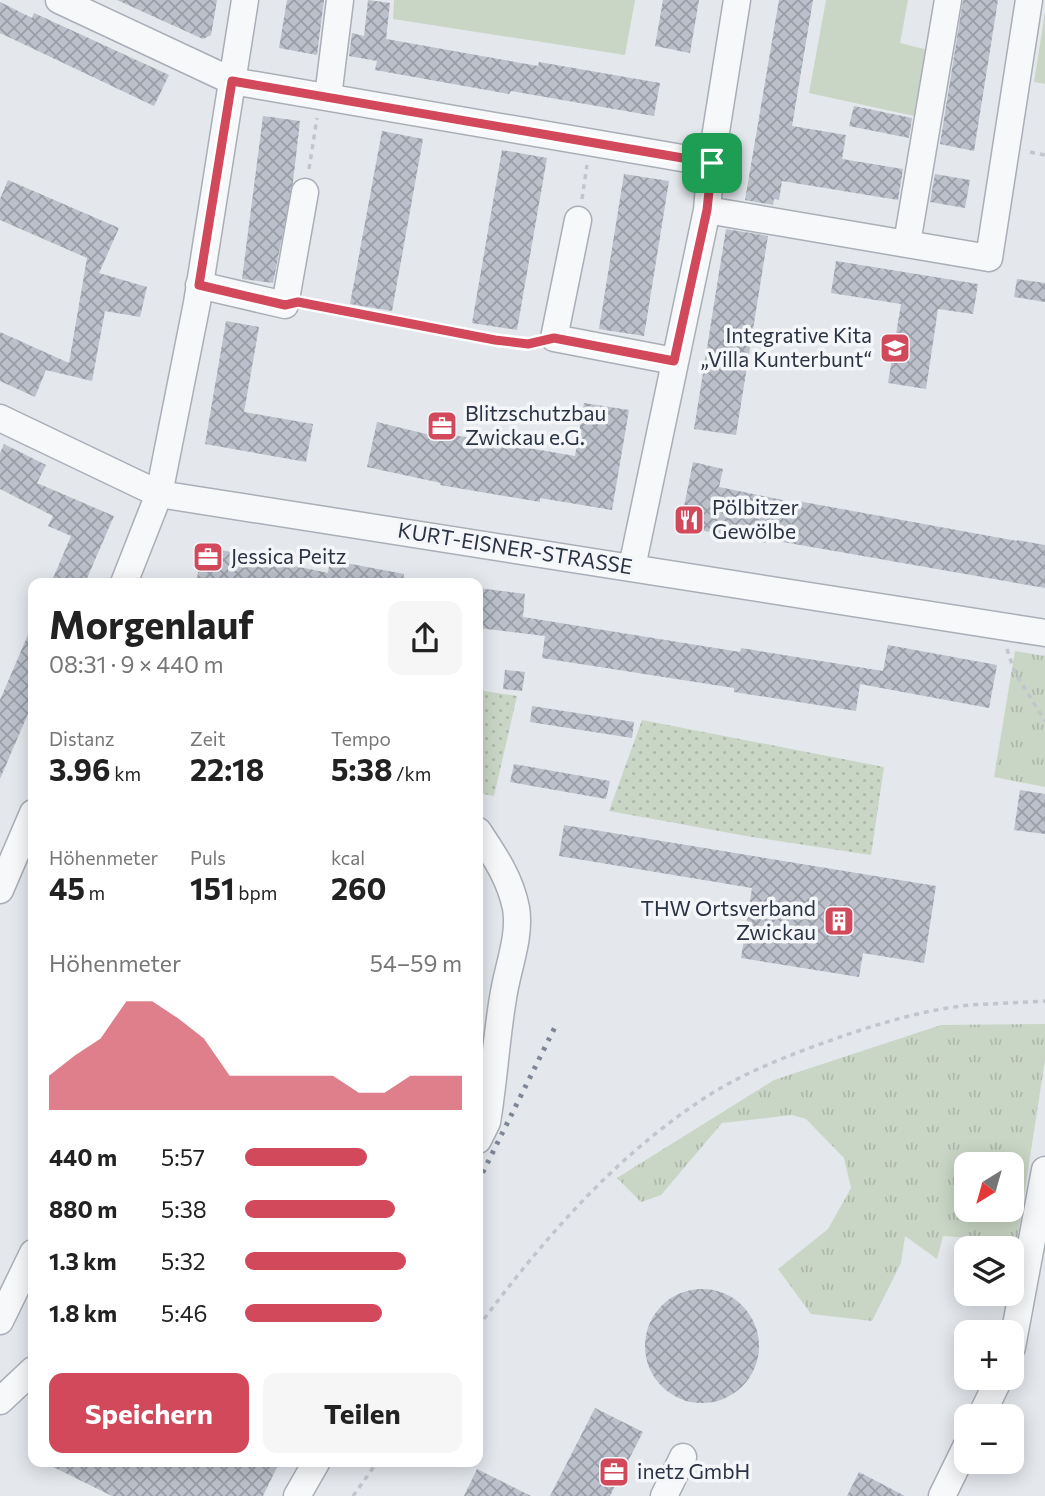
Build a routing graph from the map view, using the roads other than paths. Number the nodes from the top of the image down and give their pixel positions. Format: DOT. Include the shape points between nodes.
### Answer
graph roads {
  1 [pos="59,0"];
  2 [pos="245,0"];
  3 [pos="340,0"];
  4 [pos="737,0"];
  5 [pos="948,0"];
  6 [pos="1029,0"];
  7 [pos="232,81"];
  8 [pos="324,96"];
  9 [pos="712,163"];
  10 [pos="305,192"];
  11 [pos="707,210"];
  12 [pos="578,220"];
  13 [pos="907,243"];
  14 [pos="199,285"];
  15 [pos="674,361"];
  16 [pos="0,418"];
  17 [pos="159,494"];
  18 [pos="632,567"];
  19 [pos="126,578"];
  20 [pos="1045,633"];
  21 [pos="28,819"];
  22 [pos="483,838"];
  23 [pos="10,842"];
  24 [pos="0,890"];
  25 [pos="503,994"];
  26 [pos="483,1012"];
  27 [pos="483,1130"];
  28 [pos="1045,1170"];
  29 [pos="28,1263"];
  30 [pos="1017,1320"];
  31 [pos="0,1321"];
  32 [pos="28,1375"];
  33 [pos="0,1401"];
  34 [pos="683,1457"];
  35 [pos="314,1467"];
  36 [pos="954,1472"];
  37 [pos="297,1496"];
  38 [pos="664,1496"];
  39 [pos="942,1496"];
  1 -- 7 [label="street"];
  2 -- 7 [label="street"];
  3 -- 8 [label="street"];
  4 -- 9 [label="street"];
  5 -- 13 [label="street"];
  6 -- 13 [label="street" via="989,258"];
  7 -- 8 [label="street"];
  7 -- 14 [label="street"];
  8 -- 9 [label="street"];
  9 -- 11 [label="street"];
  10 -- 14 [label="street" via="285,305"];
  11 -- 13 [label="street"];
  11 -- 15 [label="street"];
  12 -- 15 [label="street" via="554,338"];
  14 -- 17 [label="street"];
  15 -- 18 [label="street"];
  16 -- 17 [label="street, KURT-EISNER-STRASSE"];
  17 -- 18 [label="street, KURT-EISNER-STRASSE"];
  17 -- 19 [label="street"];
  18 -- 20 [label="street, KURT-EISNER-STRASSE"];
  21 -- 23 [label="street"];
  22 -- 25 [label="street" via="508,881 516,909 516,934"];
  23 -- 24 [label="street"];
  25 -- 26 [label="street"];
  25 -- 27 [label="street"];
  28 -- 30 [label="street"];
  29 -- 31 [label="street"];
  32 -- 33 [label="street"];
  34 -- 38 [label="street"];
  35 -- 37 [label="street"];
  36 -- 39 [label="street"];
}
